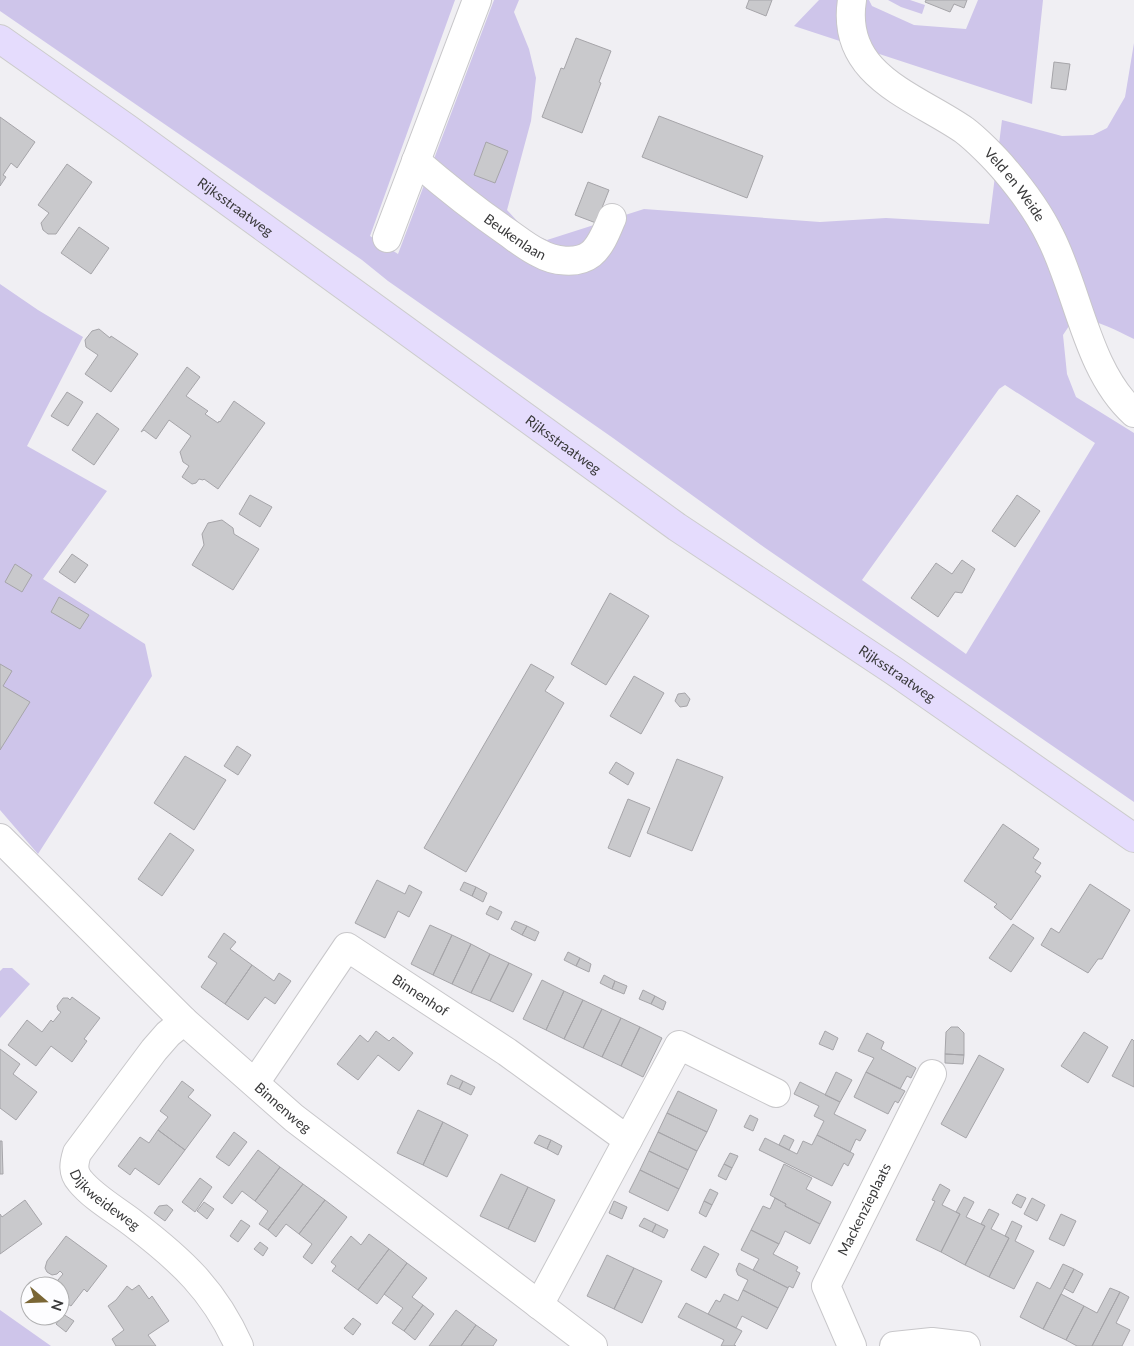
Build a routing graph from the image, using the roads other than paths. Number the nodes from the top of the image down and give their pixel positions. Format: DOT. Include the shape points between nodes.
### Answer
graph roads {
  1 [pos="477,0"];
  2 [pos="852,0"];
  3 [pos="0,40"];
  4 [pos="416,161"];
  5 [pos="612,218"];
  6 [pos="387,238"];
  7 [pos="1134,413"];
  8 [pos="0,838"];
  9 [pos="1134,838"];
  10 [pos="184,1021"];
  11 [pos="932,1074"];
  12 [pos="255,1083"];
  13 [pos="776,1093"];
  14 [pos="628,1140"];
  15 [pos="539,1305"];
  16 [pos="239,1346"];
  17 [pos="592,1346"];
  18 [pos="852,1346"];
  19 [pos="894,1346"];
  20 [pos="966,1346"];
  1 -- 4 [label="street"];
  2 -- 7 [label="street, Veld en Weide" via="852,30 862,56 873,71 896,90 965,131 1004,169 1041,220 1051,236 1106,376"];
  3 -- 9 [label="main road, Rijksstraatweg" via="677,527 894,671"];
  4 -- 5 [label="street, Beukenlaan" via="487,218 539,254 555,259 573,261 590,254 603,239"];
  4 -- 6 [label="street"];
  8 -- 10 [label="street, Binnenweg"];
  10 -- 12 [label="street, Binnenweg"];
  10 -- 16 [label="street, Dijkweideweg" via="154,1050 77,1153 73,1164 81,1182 169,1251 193,1274 231,1328"];
  11 -- 18 [label="street, Mackenzieplaats" via="826,1286"];
  12 -- 14 [label="street, Binnenhof" via="347,947 507,1052"];
  12 -- 15 [label="street, Binnenweg" via="294,1118"];
  13 -- 14 [label="street" via="679,1046"];
  14 -- 15 [label="street"];
  15 -- 17 [label="street, Binnenweg"];
  19 -- 20 [label="street" via="932,1342"];
}
